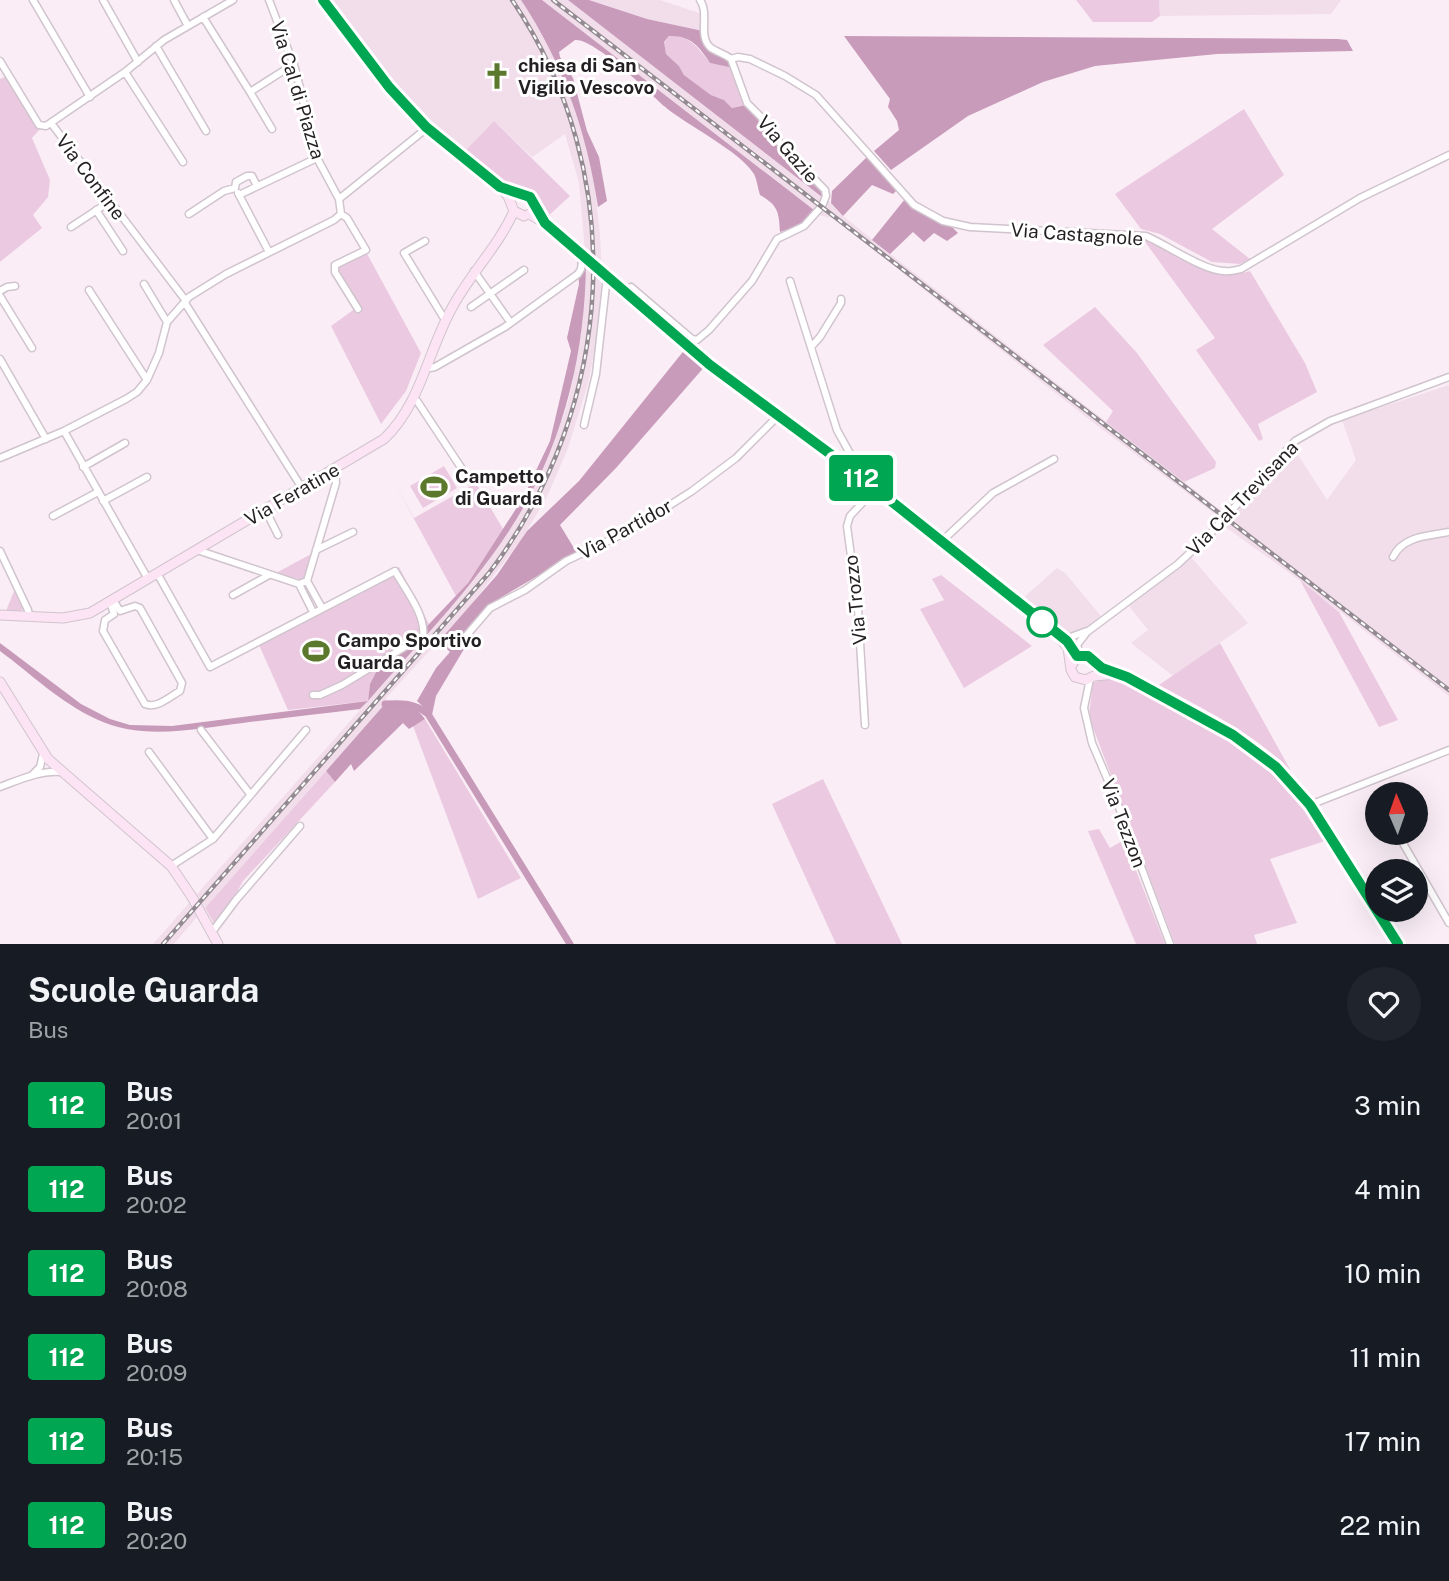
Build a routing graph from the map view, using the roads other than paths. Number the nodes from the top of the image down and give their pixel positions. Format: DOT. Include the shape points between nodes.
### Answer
graph roads {
  1 [pos="33,0"];
  2 [pos="103,0"];
  3 [pos="174,0"];
  4 [pos="233,0"];
  5 [pos="269,0"];
  6 [pos="323,0"];
  7 [pos="700,0"];
  8 [pos="223,2"];
  9 [pos="203,17"];
  10 [pos="188,26"];
  11 [pos="156,46"];
  12 [pos="731,59"];
  13 [pos="0,61"];
  14 [pos="138,62"];
  15 [pos="294,64"];
  16 [pos="125,72"];
  17 [pos="250,92"];
  18 [pos="90,97"];
  19 [pos="51,124"];
  20 [pos="427,128"];
  21 [pos="272,129"];
  22 [pos="206,131"];
  23 [pos="1449,155"];
  24 [pos="317,158"];
  25 [pos="183,162"];
  26 [pos="257,186"];
  27 [pos="500,187"];
  28 [pos="237,192"];
  29 [pos="522,194"];
  30 [pos="339,199"];
  31 [pos="109,202"];
  32 [pos="534,204"];
  33 [pos="513,208"];
  34 [pos="96,210"];
  35 [pos="189,214"];
  36 [pos="341,214"];
  37 [pos="526,215"];
  38 [pos="545,223"];
  39 [pos="71,227"];
  40 [pos="506,228"];
  41 [pos="425,241"];
  42 [pos="123,251"];
  43 [pos="269,252"];
  44 [pos="583,254"];
  45 [pos="524,270"];
  46 [pos="474,271"];
  47 [pos="610,277"];
  48 [pos="790,281"];
  49 [pos="144,284"];
  50 [pos="15,286"];
  51 [pos="89,290"];
  52 [pos="626,291"];
  53 [pos="0,294"];
  54 [pos="491,294"];
  55 [pos="841,299"];
  56 [pos="186,302"];
  57 [pos="471,307"];
  58 [pos="358,309"];
  59 [pos="508,319"];
  60 [pos="445,320"];
  61 [pos="167,322"];
  62 [pos="811,347"];
  63 [pos="32,348"];
  64 [pos="0,359"];
  65 [pos="425,369"];
  66 [pos="1449,377"];
  67 [pos="147,380"];
  68 [pos="414,399"];
  69 [pos="780,418"];
  70 [pos="584,425"];
  71 [pos="64,431"];
  72 [pos="46,439"];
  73 [pos="125,443"];
  74 [pos="0,458"];
  75 [pos="1054,459"];
  76 [pos="83,467"];
  77 [pos="335,469"];
  78 [pos="852,470"];
  79 [pos="147,477"];
  80 [pos="470,481"];
  81 [pos="865,481"];
  82 [pos="302,488"];
  83 [pos="97,492"];
  84 [pos="103,501"];
  85 [pos="265,509"];
  86 [pos="53,516"];
  87 [pos="353,532"];
  88 [pos="1449,532"];
  89 [pos="278,535"];
  90 [pos="942,542"];
  91 [pos="195,550"];
  92 [pos="316,550"];
  93 [pos="0,551"];
  94 [pos="1393,557"];
  95 [pos="269,575"];
  96 [pos="153,576"];
  97 [pos="307,581"];
  98 [pos="299,584"];
  99 [pos="233,595"];
  100 [pos="112,601"];
  101 [pos="322,608"];
  102 [pos="313,612"];
  103 [pos="0,615"];
  104 [pos="29,616"];
  105 [pos="1088,631"];
  106 [pos="1056,634"];
  107 [pos="466,636"];
  108 [pos="1079,656"];
  109 [pos="1094,660"];
  110 [pos="1071,666"];
  111 [pos="1117,674"];
  112 [pos="1075,677"];
  113 [pos="1092,678"];
  114 [pos="0,682"];
  115 [pos="313,695"];
  116 [pos="1084,700"];
  117 [pos="865,725"];
  118 [pos="201,730"];
  119 [pos="306,730"];
  120 [pos="1449,750"];
  121 [pos="43,751"];
  122 [pos="149,752"];
  123 [pos="61,772"];
  124 [pos="32,776"];
  125 [pos="0,788"];
  126 [pos="250,794"];
  127 [pos="1310,805"];
  128 [pos="300,826"];
  129 [pos="213,839"];
  130 [pos="1404,845"];
  131 [pos="171,866"];
  132 [pos="1449,923"];
  133 [pos="212,932"];
  134 [pos="218,944"];
  135 [pos="1171,944"];
  136 [pos="1398,944"];
  1 -- 18 [label="street"];
  2 -- 14 [label="street"];
  3 -- 10 [label="street"];
  4 -- 8 [label="street"];
  5 -- 15 [label="street, Via Cal di Piazza"];
  6 -- 20 [label="street" via="389,87"];
  7 -- 12 [label="street" via="705,9 705,40"];
  8 -- 9 [label="street"];
  9 -- 10 [label="street"];
  9 -- 17 [label="street"];
  10 -- 11 [label="street"];
  11 -- 14 [label="street"];
  11 -- 22 [label="street"];
  12 -- 23 [label="street, Via Castagnole" via="750,59 816,95 915,205 935,217 956,225 1146,236 1223,272 1241,269 1360,198"];
  12 -- 52 [label="street, Via Gazie" via="747,103 825,190 825,201 804,226 777,239 752,281 697,340 631,287"];
  13 -- 19 [label="street, Via Confine" via="38,125"];
  14 -- 16 [label="street"];
  15 -- 17 [label="street"];
  15 -- 24 [label="street, Via Cal di Piazza"];
  16 -- 18 [label="street"];
  16 -- 25 [label="street"];
  17 -- 21 [label="street"];
  18 -- 19 [label="street"];
  19 -- 31 [label="street, Via Confine"];
  20 -- 27 [label="street"];
  20 -- 30 [label="street"];
  24 -- 26 [label="street"];
  24 -- 30 [label="street, Via Cal di Piazza"];
  26 -- 28 [label="street"];
  26 -- 28 [label="street" via="251,176 236,182"];
  27 -- 29 [label="street"];
  27 -- 33 [label="street"];
  28 -- 35 [label="street" via="224,191"];
  28 -- 43 [label="street"];
  29 -- 32 [label="street"];
  29 -- 33 [label="street" via="515,198"];
  30 -- 36 [label="street, Via Cal di Piazza"];
  31 -- 34 [label="street"];
  31 -- 56 [label="street, Via Confine"];
  32 -- 37 [label="street"];
  32 -- 38 [label="street"];
  33 -- 37 [label="street"];
  33 -- 40 [label="street, Via Feratine"];
  34 -- 39 [label="street"];
  34 -- 42 [label="street"];
  36 -- 43 [label="street"];
  36 -- 58 [label="street, Via Cal di Piazza" via="366,250 335,265"];
  37 -- 38 [label="street"];
  37 -- 40 [label="street, Via Feratine"];
  38 -- 44 [label="street"];
  40 -- 46 [label="street, Via Feratine"];
  41 -- 60 [label="street" via="404,253"];
  43 -- 56 [label="street" via="215,280"];
  44 -- 65 [label="street" via="578,274 522,316"];
  45 -- 54 [label="street"];
  46 -- 54 [label="street"];
  46 -- 60 [label="street, Via Feratine"];
  47 -- 52 [label="street"];
  47 -- 70 [label="street"];
  48 -- 62 [label="street"];
  49 -- 61 [label="street"];
  50 -- 53 [label="street"];
  51 -- 67 [label="street"];
  52 -- 69 [label="street" via="710,365"];
  53 -- 63 [label="street"];
  54 -- 57 [label="street"];
  54 -- 59 [label="street"];
  55 -- 62 [label="street"];
  56 -- 61 [label="street"];
  56 -- 82 [label="street, Via Confine"];
  60 -- 65 [label="street, Via Feratine"];
  61 -- 67 [label="street"];
  62 -- 78 [label="street" via="837,430 853,459"];
  64 -- 72 [label="street"];
  65 -- 68 [label="street, Via Feratine"];
  66 -- 105 [label="street, Via Cal Trevisana" via="1329,421 1295,441 1178,564"];
  67 -- 71 [label="street" via="126,399"];
  68 -- 77 [label="street, Via Feratine" via="384,439"];
  68 -- 80 [label="street"];
  69 -- 78 [label="street"];
  69 -- 107 [label="street, Via Partidor" via="692,491 490,608"];
  71 -- 72 [label="street"];
  71 -- 76 [label="street"];
  72 -- 74 [label="street"];
  73 -- 76 [label="street"];
  75 -- 90 [label="street" via="993,492"];
  76 -- 83 [label="street"];
  77 -- 82 [label="street, Via Feratine"];
  77 -- 92 [label="street" via="336,483"];
  78 -- 81 [label="street"];
  79 -- 84 [label="street"];
  81 -- 90 [label="street"];
  81 -- 117 [label="street, Via Trozzo" via="863,502 847,526"];
  82 -- 85 [label="street, Via Feratine"];
  83 -- 84 [label="street"];
  83 -- 86 [label="street"];
  84 -- 96 [label="street"];
  85 -- 89 [label="street"];
  85 -- 91 [label="street, Via Feratine"];
  87 -- 92 [label="street"];
  88 -- 94 [label="street" via="1408,541"];
  90 -- 106 [label="street"];
  91 -- 95 [label="street"];
  91 -- 96 [label="street, Via Feratine"];
  92 -- 97 [label="street"];
  93 -- 104 [label="street"];
  95 -- 98 [label="street"];
  95 -- 99 [label="street"];
  96 -- 100 [label="street, Via Feratine"];
  96 -- 102 [label="street" via="210,667"];
  97 -- 98 [label="street"];
  97 -- 101 [label="street"];
  98 -- 102 [label="street"];
  100 -- 100 [label="street" via="114,614 105,620 103,631 145,704 158,704 180,691 182,683 140,608 120,611"];
  100 -- 104 [label="street, Via Feratine" via="80,616"];
  101 -- 102 [label="street"];
  101 -- 115 [label="street" via="395,571 424,632 342,685"];
  103 -- 104 [label="street, Via Feratine"];
  105 -- 106 [label="street" via="1068,638"];
  105 -- 108 [label="street" via="1077,646"];
  105 -- 109 [label="street" via="1082,648"];
  106 -- 108 [label="street"];
  106 -- 110 [label="street" via="1068,648"];
  108 -- 109 [label="street"];
  108 -- 110 [label="street"];
  109 -- 111 [label="street"];
  109 -- 113 [label="street" via="1097,669"];
  110 -- 112 [label="street"];
  111 -- 113 [label="street"];
  111 -- 127 [label="street" via="1256,751"];
  112 -- 113 [label="street"];
  112 -- 116 [label="street, Via Tezzon"];
  113 -- 116 [label="street, Via Tezzon"];
  114 -- 121 [label="street"];
  116 -- 135 [label="street, Via Tezzon" via="1092,743"];
  118 -- 126 [label="street"];
  119 -- 126 [label="street"];
  120 -- 127 [label="street"];
  121 -- 123 [label="street"];
  121 -- 124 [label="street" via="40,767"];
  122 -- 129 [label="street"];
  123 -- 124 [label="street"];
  123 -- 131 [label="street"];
  124 -- 125 [label="street"];
  126 -- 129 [label="street"];
  127 -- 136 [label="street"];
  128 -- 133 [label="street"];
  129 -- 131 [label="street"];
  130 -- 132 [label="street"];
  131 -- 133 [label="street"];
  133 -- 134 [label="street"];
}
